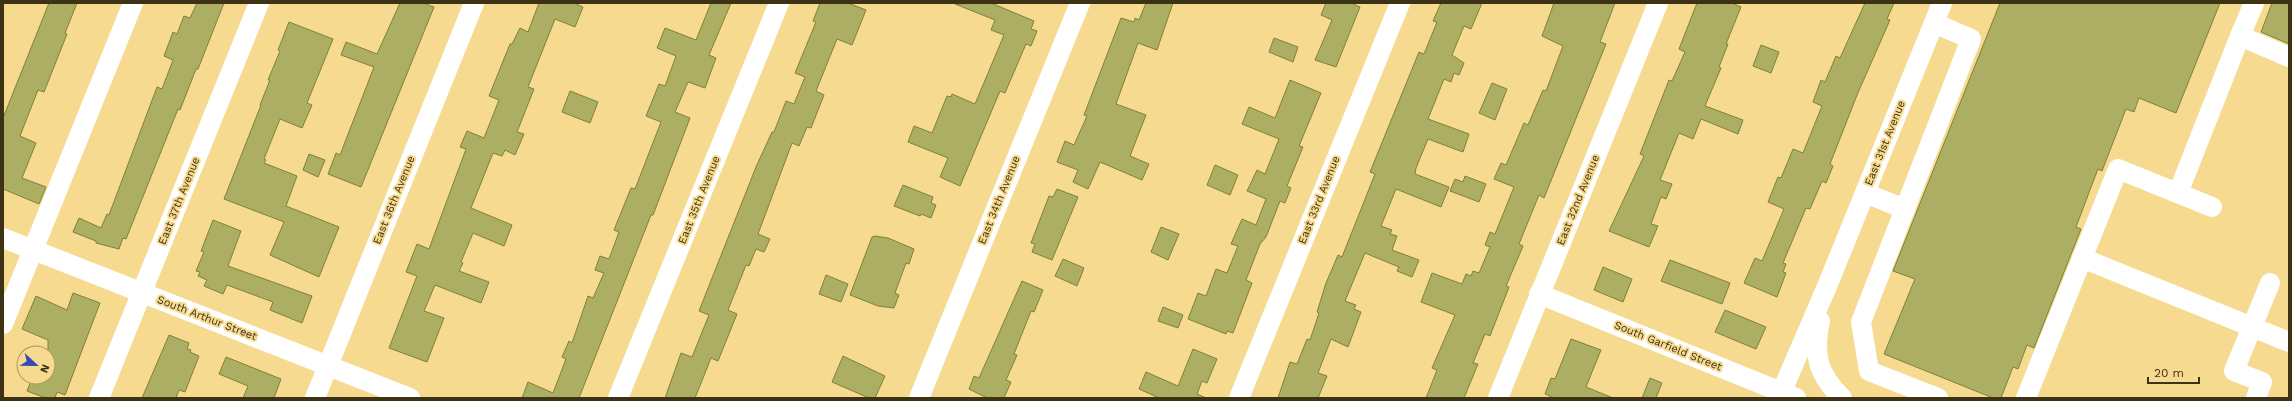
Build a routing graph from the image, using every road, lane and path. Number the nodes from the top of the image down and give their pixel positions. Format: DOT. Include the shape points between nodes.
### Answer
graph roads {
  1 [pos="132,3"];
  2 [pos="259,3"];
  3 [pos="474,3"];
  4 [pos="779,3"];
  5 [pos="1080,3"];
  6 [pos="1400,3"];
  7 [pos="1658,3"];
  8 [pos="1942,3"];
  9 [pos="2254,3"];
  10 [pos="1934,23"];
  11 [pos="2240,36"];
  12 [pos="2289,57"];
  13 [pos="1865,193"];
  14 [pos="2178,193"];
  15 [pos="2212,207"];
  16 [pos="1905,208"];
  17 [pos="3,238"];
  18 [pos="33,250"];
  19 [pos="2082,258"];
  20 [pos="2270,283"];
  21 [pos="1828,284"];
  22 [pos="142,293"];
  23 [pos="1540,294"];
  24 [pos="3,324"];
  25 [pos="2252,327"];
  26 [pos="2289,342"];
  27 [pos="328,365"];
  28 [pos="1785,396"];
  29 [pos="99,398"];
  30 [pos="314,398"];
  31 [pos="410,398"];
  32 [pos="618,398"];
  33 [pos="919,398"];
  34 [pos="1239,398"];
  35 [pos="1498,398"];
  36 [pos="1842,398"];
  37 [pos="1938,398"];
  38 [pos="2026,398"];
  39 [pos="2256,398"];
  1 -- 18 [label="street"];
  2 -- 22 [label="street, East 37th Avenue"];
  3 -- 27 [label="street, East 36th Avenue"];
  4 -- 32 [label="street, East 35th Avenue"];
  5 -- 33 [label="street, East 34th Avenue"];
  6 -- 34 [label="street, East 33rd Avenue"];
  7 -- 23 [label="street, East 32nd Avenue"];
  8 -- 10 [label="street, East 31st Avenue"];
  9 -- 11 [label="street"];
  10 -- 13 [label="street, East 31st Avenue"];
  10 -- 16 [label="street" via="1971,38"];
  11 -- 12 [label="street"];
  11 -- 14 [label="street"];
  13 -- 16 [label="street"];
  13 -- 21 [label="street, East 31st Avenue"];
  14 -- 15 [label="street"];
  14 -- 19 [label="street" via="2118,169"];
  16 -- 37 [label="street" via="1861,322 1869,371"];
  17 -- 18 [label="street, South Arthur Street"];
  18 -- 22 [label="street, South Arthur Street"];
  18 -- 24 [label="street"];
  19 -- 25 [label="street"];
  19 -- 38 [label="street"];
  20 -- 25 [label="street"];
  21 -- 28 [label="street, East 31st Avenue"];
  21 -- 36 [label="street, East 31st Avenue" via="1816,347 1820,368 1828,384"];
  22 -- 27 [label="street, South Arthur Street"];
  22 -- 29 [label="street, East 37th Avenue"];
  23 -- 28 [label="street, South Garfield Street"];
  23 -- 35 [label="street, East 32nd Avenue"];
  25 -- 26 [label="street"];
  25 -- 39 [label="street" via="2234,371 2262,382"];
  27 -- 30 [label="street, East 36th Avenue"];
  27 -- 31 [label="street, South Arthur Street"];
}
